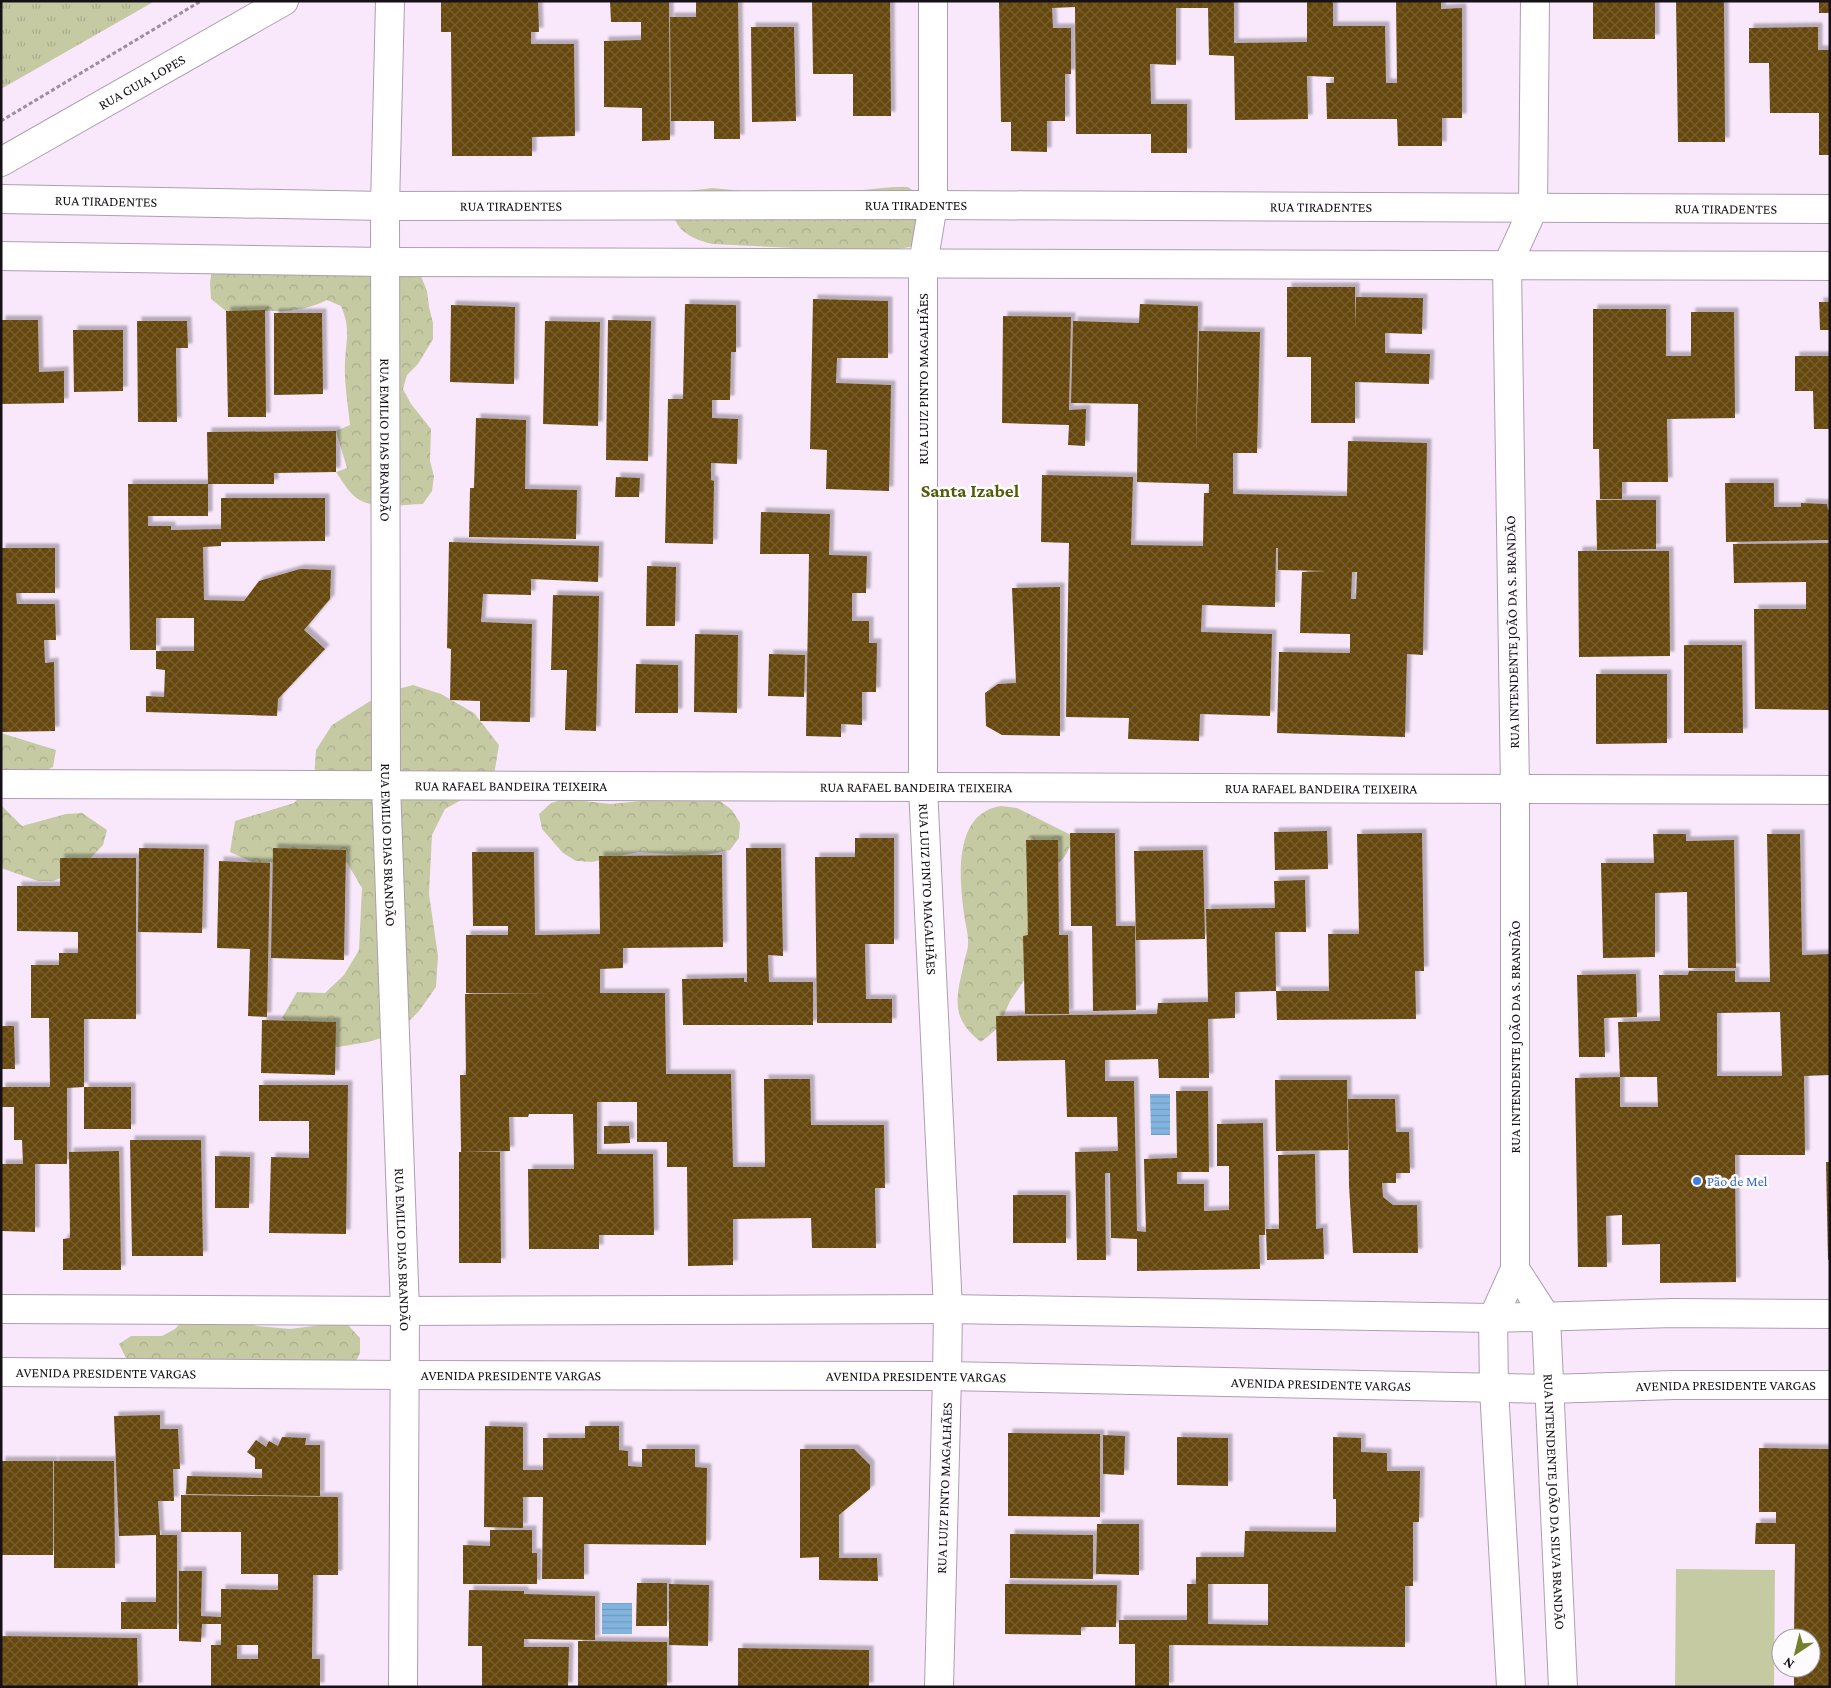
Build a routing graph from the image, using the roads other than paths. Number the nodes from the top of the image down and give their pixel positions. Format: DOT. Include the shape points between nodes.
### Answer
graph roads {
  1 [pos="284,1"];
  2 [pos="390,1"];
  3 [pos="933,1"];
  4 [pos="1535,1"];
  5 [pos="1,162"];
  6 [pos="1,200"];
  7 [pos="385,206"];
  8 [pos="933,206"];
  9 [pos="1533,209"];
  10 [pos="1830,209"];
  11 [pos="1,256"];
  12 [pos="385,262"];
  13 [pos="923,264"];
  14 [pos="1507,266"];
  15 [pos="1830,266"];
  16 [pos="1,784"];
  17 [pos="386,785"];
  18 [pos="924,787"];
  19 [pos="1515,789"];
  20 [pos="1830,790"];
  21 [pos="1515,1268"];
  22 [pos="1,1309"];
  23 [pos="948,1309"];
  24 [pos="404,1311"];
  25 [pos="1830,1314"];
  26 [pos="1546,1316"];
  27 [pos="1493,1318"];
  28 [pos="1,1372"];
  29 [pos="404,1375"];
  30 [pos="948,1376"];
  31 [pos="1830,1385"];
  32 [pos="1494,1389"];
  33 [pos="1549,1389"];
  34 [pos="402,1687"];
  35 [pos="939,1687"];
  36 [pos="1511,1687"];
  37 [pos="1563,1687"];
  1 -- 5 [label="main road, RUA GUIA LOPES"];
  2 -- 7 [label="main road, RUA EMILIO DIAS BRANDÃO"];
  3 -- 8 [label="main road, RUA LUIZ PINTO MAGALHÃES"];
  4 -- 9 [label="main road, RUA INTENDENTE JOÃO DA S. BRANDÃO"];
  6 -- 7 [label="main road, RUA TIRADENTES"];
  7 -- 8 [label="main road, RUA TIRADENTES"];
  7 -- 12 [label="main road, RUA EMILIO DIAS BRANDÃO"];
  8 -- 9 [label="main road, RUA TIRADENTES"];
  8 -- 13 [label="main road, RUA LUIZ PINTO MAGALHÃES"];
  9 -- 10 [label="main road, RUA TIRADENTES"];
  9 -- 14 [label="main road, RUA INTENDENTE JOÃO DA S. BRANDÃO"];
  11 -- 12 [label="main road"];
  12 -- 13 [label="main road"];
  12 -- 17 [label="main road, RUA EMILIO DIAS BRANDÃO"];
  13 -- 14 [label="main road"];
  13 -- 18 [label="main road, RUA LUIZ PINTO MAGALHÃES"];
  14 -- 15 [label="main road"];
  14 -- 19 [label="main road, RUA INTENDENTE JOÃO DA S. BRANDÃO"];
  16 -- 17 [label="main road, RUA RAFAEL BANDEIRA TEIXEIRA"];
  17 -- 18 [label="main road, RUA RAFAEL BANDEIRA TEIXEIRA"];
  17 -- 24 [label="main road, RUA EMILIO DIAS BRANDÃO"];
  18 -- 19 [label="main road, RUA RAFAEL BANDEIRA TEIXEIRA"];
  18 -- 23 [label="main road, RUA LUIZ PINTO MAGALHÃES"];
  19 -- 20 [label="main road, RUA RAFAEL BANDEIRA TEIXEIRA"];
  19 -- 21 [label="main road, RUA INTENDENTE JOÃO DA S. BRANDÃO"];
  21 -- 26 [label="main road"];
  21 -- 27 [label="main road, RUA INTENDENTE JOÃO DA S. BRANDÃO"];
  22 -- 24 [label="main road"];
  23 -- 24 [label="main road"];
  23 -- 27 [label="main road"];
  23 -- 30 [label="main road, RUA LUIZ PINTO MAGALHÃES"];
  24 -- 29 [label="main road, RUA EMILIO DIAS BRANDÃO"];
  25 -- 26 [label="main road"];
  26 -- 27 [label="main road"];
  26 -- 33 [label="main road, RUA INTENDENTE JOÃO DA SILVA BRANDÃO"];
  27 -- 32 [label="main road"];
  28 -- 29 [label="main road, AVENIDA PRESIDENTE VARGAS"];
  29 -- 30 [label="main road, AVENIDA PRESIDENTE VARGAS"];
  29 -- 34 [label="main road, RUA EMILIO DIAS BRANDÃO"];
  30 -- 32 [label="main road, AVENIDA PRESIDENTE VARGAS"];
  30 -- 35 [label="main road, RUA LUIZ PINTO MAGALHÃES"];
  31 -- 33 [label="main road, AVENIDA PRESIDENTE VARGAS"];
  32 -- 33 [label="main road, AVENIDA PRESIDENTE VARGAS"];
  32 -- 36 [label="main road"];
  33 -- 37 [label="main road, RUA INTENDENTE JOÃO DA SILVA BRANDÃO"];
}
